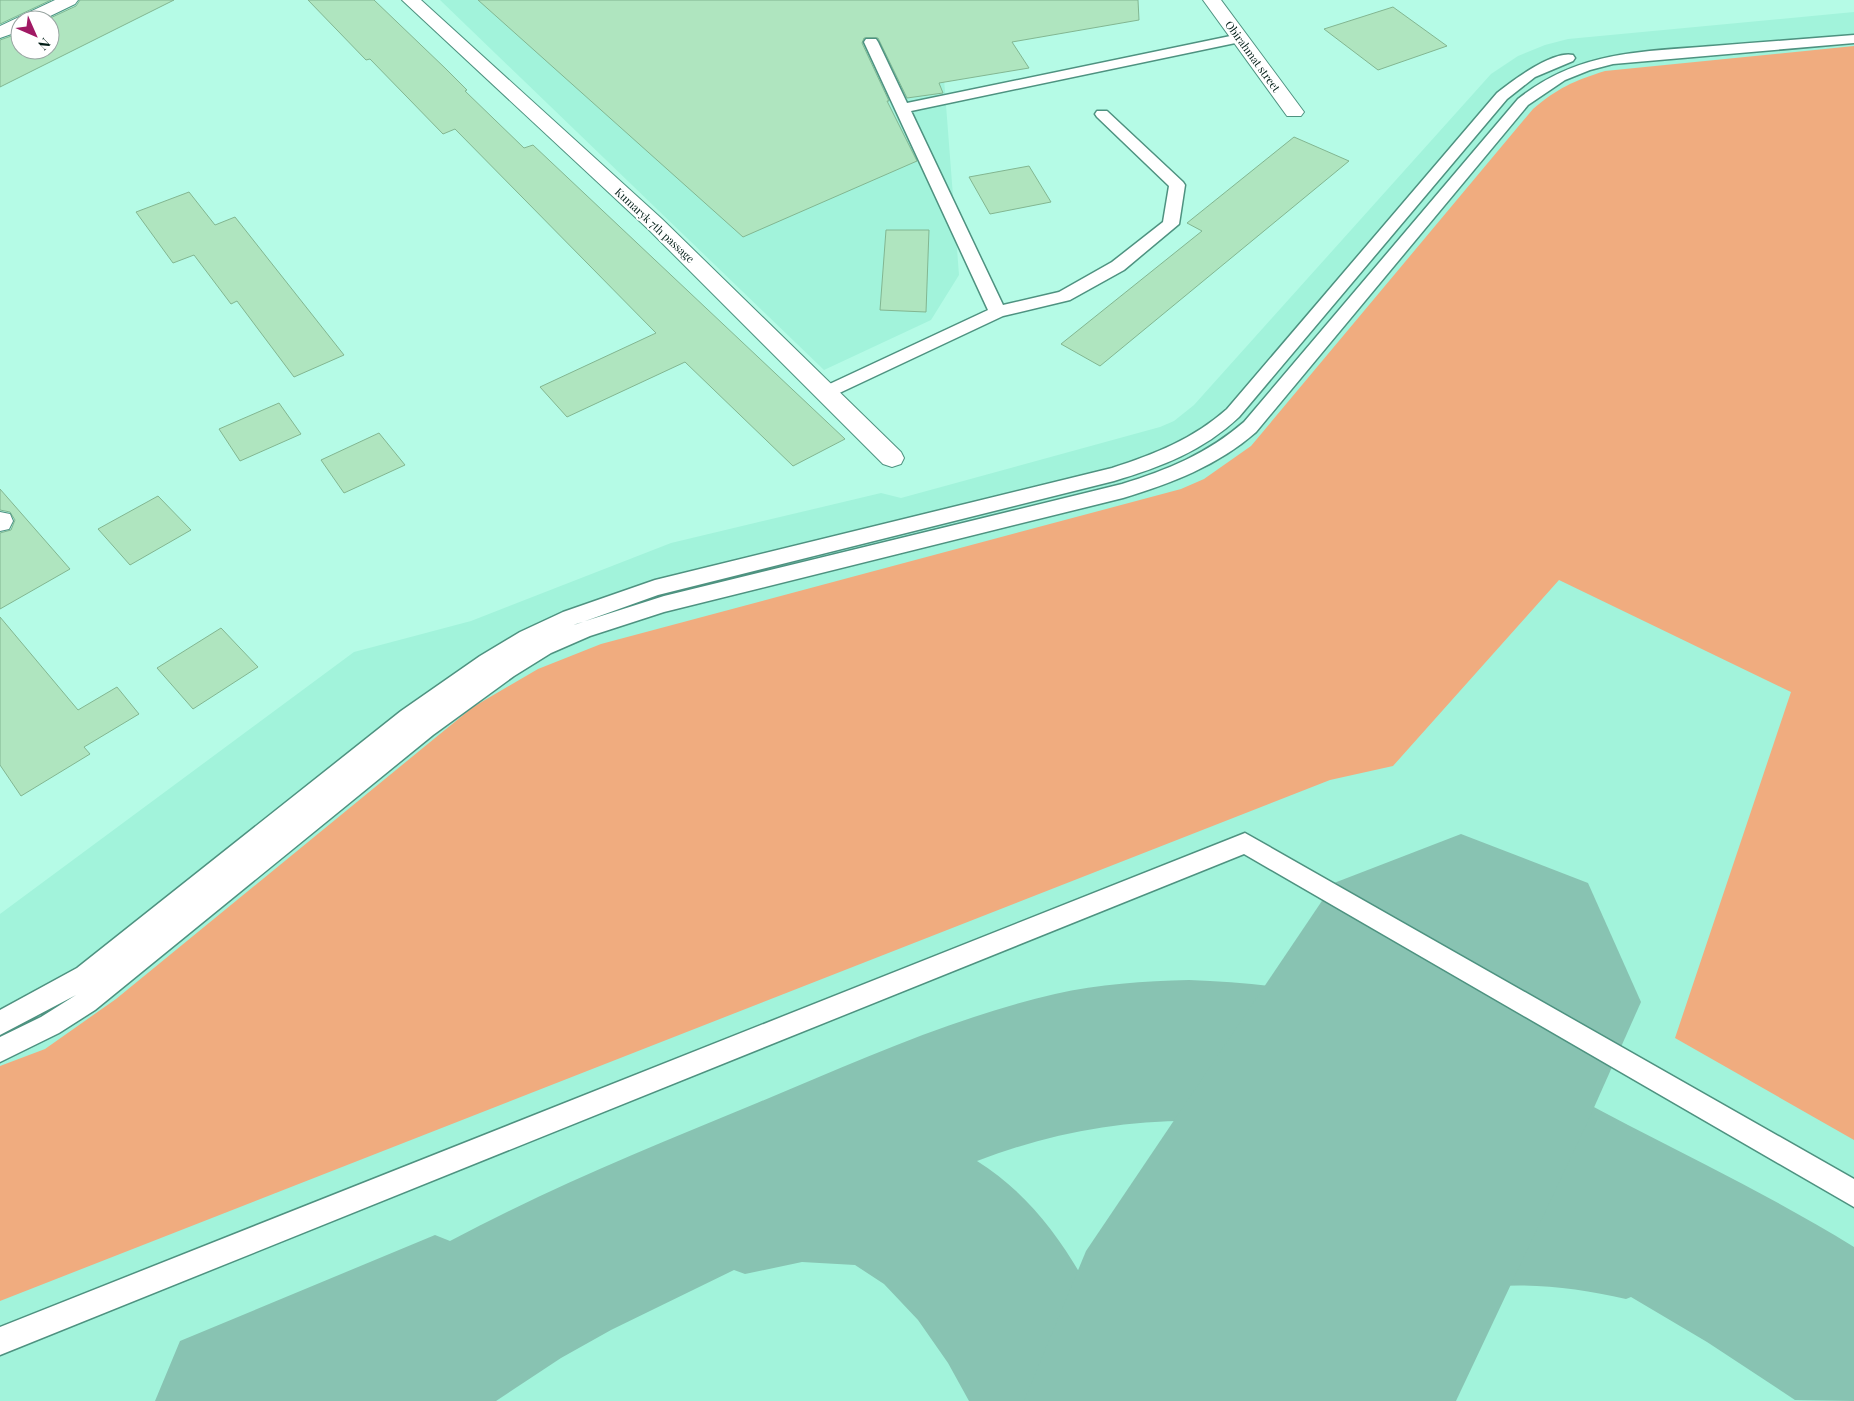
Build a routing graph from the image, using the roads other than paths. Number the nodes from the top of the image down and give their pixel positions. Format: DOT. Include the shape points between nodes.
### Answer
graph roads {
  1 [pos="69,0"];
  2 [pos="411,0"];
  3 [pos="1212,0"];
  4 [pos="48,10"];
  5 [pos="1854,27"];
  6 [pos="1240,38"];
  7 [pos="1854,39"];
  8 [pos="871,42"];
  9 [pos="902,108"];
  10 [pos="1294,112"];
  11 [pos="1102,114"];
  12 [pos="998,312"];
  13 [pos="827,392"];
  14 [pos="892,458"];
  15 [pos="0,1023"];
  16 [pos="0,1050"];
  17 [pos="1854,1194"];
  18 [pos="0,1341"];
  1 -- 4 [label="street"];
  2 -- 13 [label="street, Kumaryk 7th passage" via="655,224"];
  3 -- 6 [label="street, Obirahmat street"];
  5 -- 15 [label="lane" via="1616,47 1569,58 1537,70 1502,96 1233,413 1197,443 1166,458 1114,474 655,588 548,628 487,662 409,717 86,976"];
  6 -- 9 [label="lane"];
  6 -- 10 [label="street, Obirahmat street"];
  7 -- 16 [label="lane" via="1629,57 1585,66 1543,84 1523,102 1250,427 1213,457 1123,491 655,606 544,647 425,729 86,1002 50,1026"];
  8 -- 9 [label="lane"];
  9 -- 12 [label="lane"];
  11 -- 12 [label="lane" via="1177,186 1171,224 1118,266 1064,296"];
  12 -- 13 [label="lane"];
  13 -- 14 [label="street, Kumaryk 7th passage"];
  17 -- 18 [label="lane" via="1245,843"];
}
